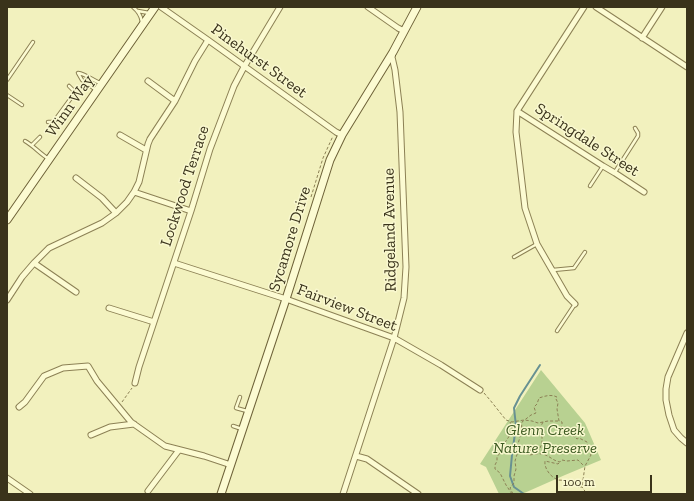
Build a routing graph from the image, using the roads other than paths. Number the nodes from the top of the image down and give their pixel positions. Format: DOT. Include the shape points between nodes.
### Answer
graph roads {
  1 [pos="133,7"];
  2 [pos="155,7"];
  3 [pos="161,7"];
  4 [pos="280,7"];
  5 [pos="368,7"];
  6 [pos="417,7"];
  7 [pos="584,7"];
  8 [pos="596,7"];
  9 [pos="662,7"];
  10 [pos="137,10"];
  11 [pos="150,13"];
  12 [pos="143,24"];
  13 [pos="404,31"];
  14 [pos="642,38"];
  15 [pos="208,40"];
  16 [pos="33,42"];
  17 [pos="393,52"];
  18 [pos="244,67"];
  19 [pos="687,67"];
  20 [pos="7,80"];
  21 [pos="148,81"];
  22 [pos="102,84"];
  23 [pos="69,86"];
  24 [pos="97,91"];
  25 [pos="7,95"];
  26 [pos="176,101"];
  27 [pos="22,105"];
  28 [pos="517,111"];
  29 [pos="48,122"];
  30 [pos="635,128"];
  31 [pos="120,135"];
  32 [pos="342,135"];
  33 [pos="40,137"];
  34 [pos="25,141"];
  35 [pos="32,145"];
  36 [pos="146,150"];
  37 [pos="50,159"];
  38 [pos="603,166"];
  39 [pos="615,173"];
  40 [pos="76,178"];
  41 [pos="590,186"];
  42 [pos="134,192"];
  43 [pos="644,192"];
  44 [pos="191,211"];
  45 [pos="116,213"];
  46 [pos="7,220"];
  47 [pos="536,244"];
  48 [pos="585,252"];
  49 [pos="514,257"];
  50 [pos="174,263"];
  51 [pos="34,264"];
  52 [pos="552,270"];
  53 [pos="76,292"];
  54 [pos="286,299"];
  55 [pos="7,300"];
  56 [pos="575,304"];
  57 [pos="109,308"];
  58 [pos="154,322"];
  59 [pos="557,331"];
  60 [pos="687,333"];
  61 [pos="394,338"];
  62 [pos="135,383"];
  63 [pos="480,390"];
  64 [pos="240,397"];
  65 [pos="19,408"];
  66 [pos="248,412"];
  67 [pos="134,424"];
  68 [pos="233,426"];
  69 [pos="242,430"];
  70 [pos="91,435"];
  71 [pos="687,443"];
  72 [pos="179,450"];
  73 [pos="356,456"];
  74 [pos="230,465"];
  75 [pos="7,478"];
  76 [pos="148,491"];
  77 [pos="30,494"];
  78 [pos="221,494"];
  79 [pos="343,494"];
  80 [pos="418,494"];
  1 -- 10 [label="lane"];
  2 -- 11 [label="street, Winn Way"];
  3 -- 15 [label="street, Pinehurst Street"];
  4 -- 18 [label="street, Lockwood Terrace"];
  5 -- 13 [label="street"];
  6 -- 13 [label="street, Sycamore Drive"];
  7 -- 28 [label="street"];
  8 -- 14 [label="street"];
  9 -- 14 [label="street"];
  10 -- 11 [label="lane"];
  10 -- 12 [label="lane"];
  11 -- 12 [label="street, Winn Way"];
  12 -- 22 [label="street, Winn Way"];
  13 -- 17 [label="street, Sycamore Drive"];
  14 -- 19 [label="street"];
  15 -- 18 [label="street, Pinehurst Street"];
  15 -- 26 [label="street" via="194,61"];
  16 -- 20 [label="lane"];
  17 -- 32 [label="street, Sycamore Drive"];
  17 -- 61 [label="street, Ridgeland Avenue" via="400,112 406,267 404,298"];
  18 -- 32 [label="street, Pinehurst Street"];
  18 -- 44 [label="street, Lockwood Terrace" via="210,148"];
  21 -- 26 [label="street"];
  22 -- 24 [label="street, Winn Way"];
  22 -- 24 [label="lane" via="83,73 78,73 82,80"];
  23 -- 29 [label="lane" via="74,90 74,94 56,120"];
  24 -- 37 [label="street, Winn Way"];
  25 -- 27 [label="lane"];
  26 -- 36 [label="street" via="150,139"];
  28 -- 38 [label="street, Springdale Street"];
  28 -- 47 [label="street" via="516,132 525,208"];
  30 -- 39 [label="lane" via="638,136"];
  31 -- 36 [label="street"];
  32 -- 54 [label="street, Sycamore Drive" via="330,160"];
  33 -- 35 [label="lane"];
  34 -- 35 [label="lane"];
  35 -- 37 [label="lane"];
  36 -- 42 [label="street" via="139,182"];
  37 -- 46 [label="street, Winn Way"];
  38 -- 39 [label="street, Springdale Street"];
  38 -- 41 [label="lane"];
  39 -- 43 [label="street, Springdale Street"];
  40 -- 45 [label="street" via="102,198"];
  42 -- 44 [label="street"];
  42 -- 45 [label="street"];
  44 -- 50 [label="street, Lockwood Terrace"];
  45 -- 51 [label="street" via="102,223 50,248"];
  47 -- 49 [label="lane"];
  47 -- 52 [label="street"];
  48 -- 52 [label="lane" via="574,268"];
  50 -- 54 [label="street, Fairview Street"];
  50 -- 58 [label="street, Lockwood Terrace"];
  51 -- 53 [label="street"];
  51 -- 55 [label="street"];
  52 -- 56 [label="street" via="567,296"];
  54 -- 61 [label="street, Fairview Street"];
  54 -- 66 [label="street, Sycamore Drive"];
  56 -- 59 [label="lane"];
  57 -- 58 [label="street"];
  58 -- 62 [label="street, Lockwood Terrace"];
  60 -- 71 [label="street" via="668,377 666,389 666,400 674,430"];
  61 -- 63 [label="street, Fairview Street"];
  61 -- 73 [label="street, Ridgeland Avenue"];
  64 -- 66 [label="lane" via="236,408"];
  65 -- 67 [label="street" via="44,376 62,368 88,366 97,381"];
  66 -- 69 [label="street, Sycamore Drive"];
  67 -- 70 [label="street" via="110,427"];
  67 -- 72 [label="street" via="165,446"];
  68 -- 69 [label="lane"];
  69 -- 74 [label="street, Sycamore Drive"];
  72 -- 74 [label="street"];
  72 -- 76 [label="street"];
  73 -- 79 [label="street, Ridgeland Avenue"];
  73 -- 80 [label="street" via="367,459"];
  74 -- 78 [label="street, Sycamore Drive"];
  75 -- 77 [label="street"];
}
